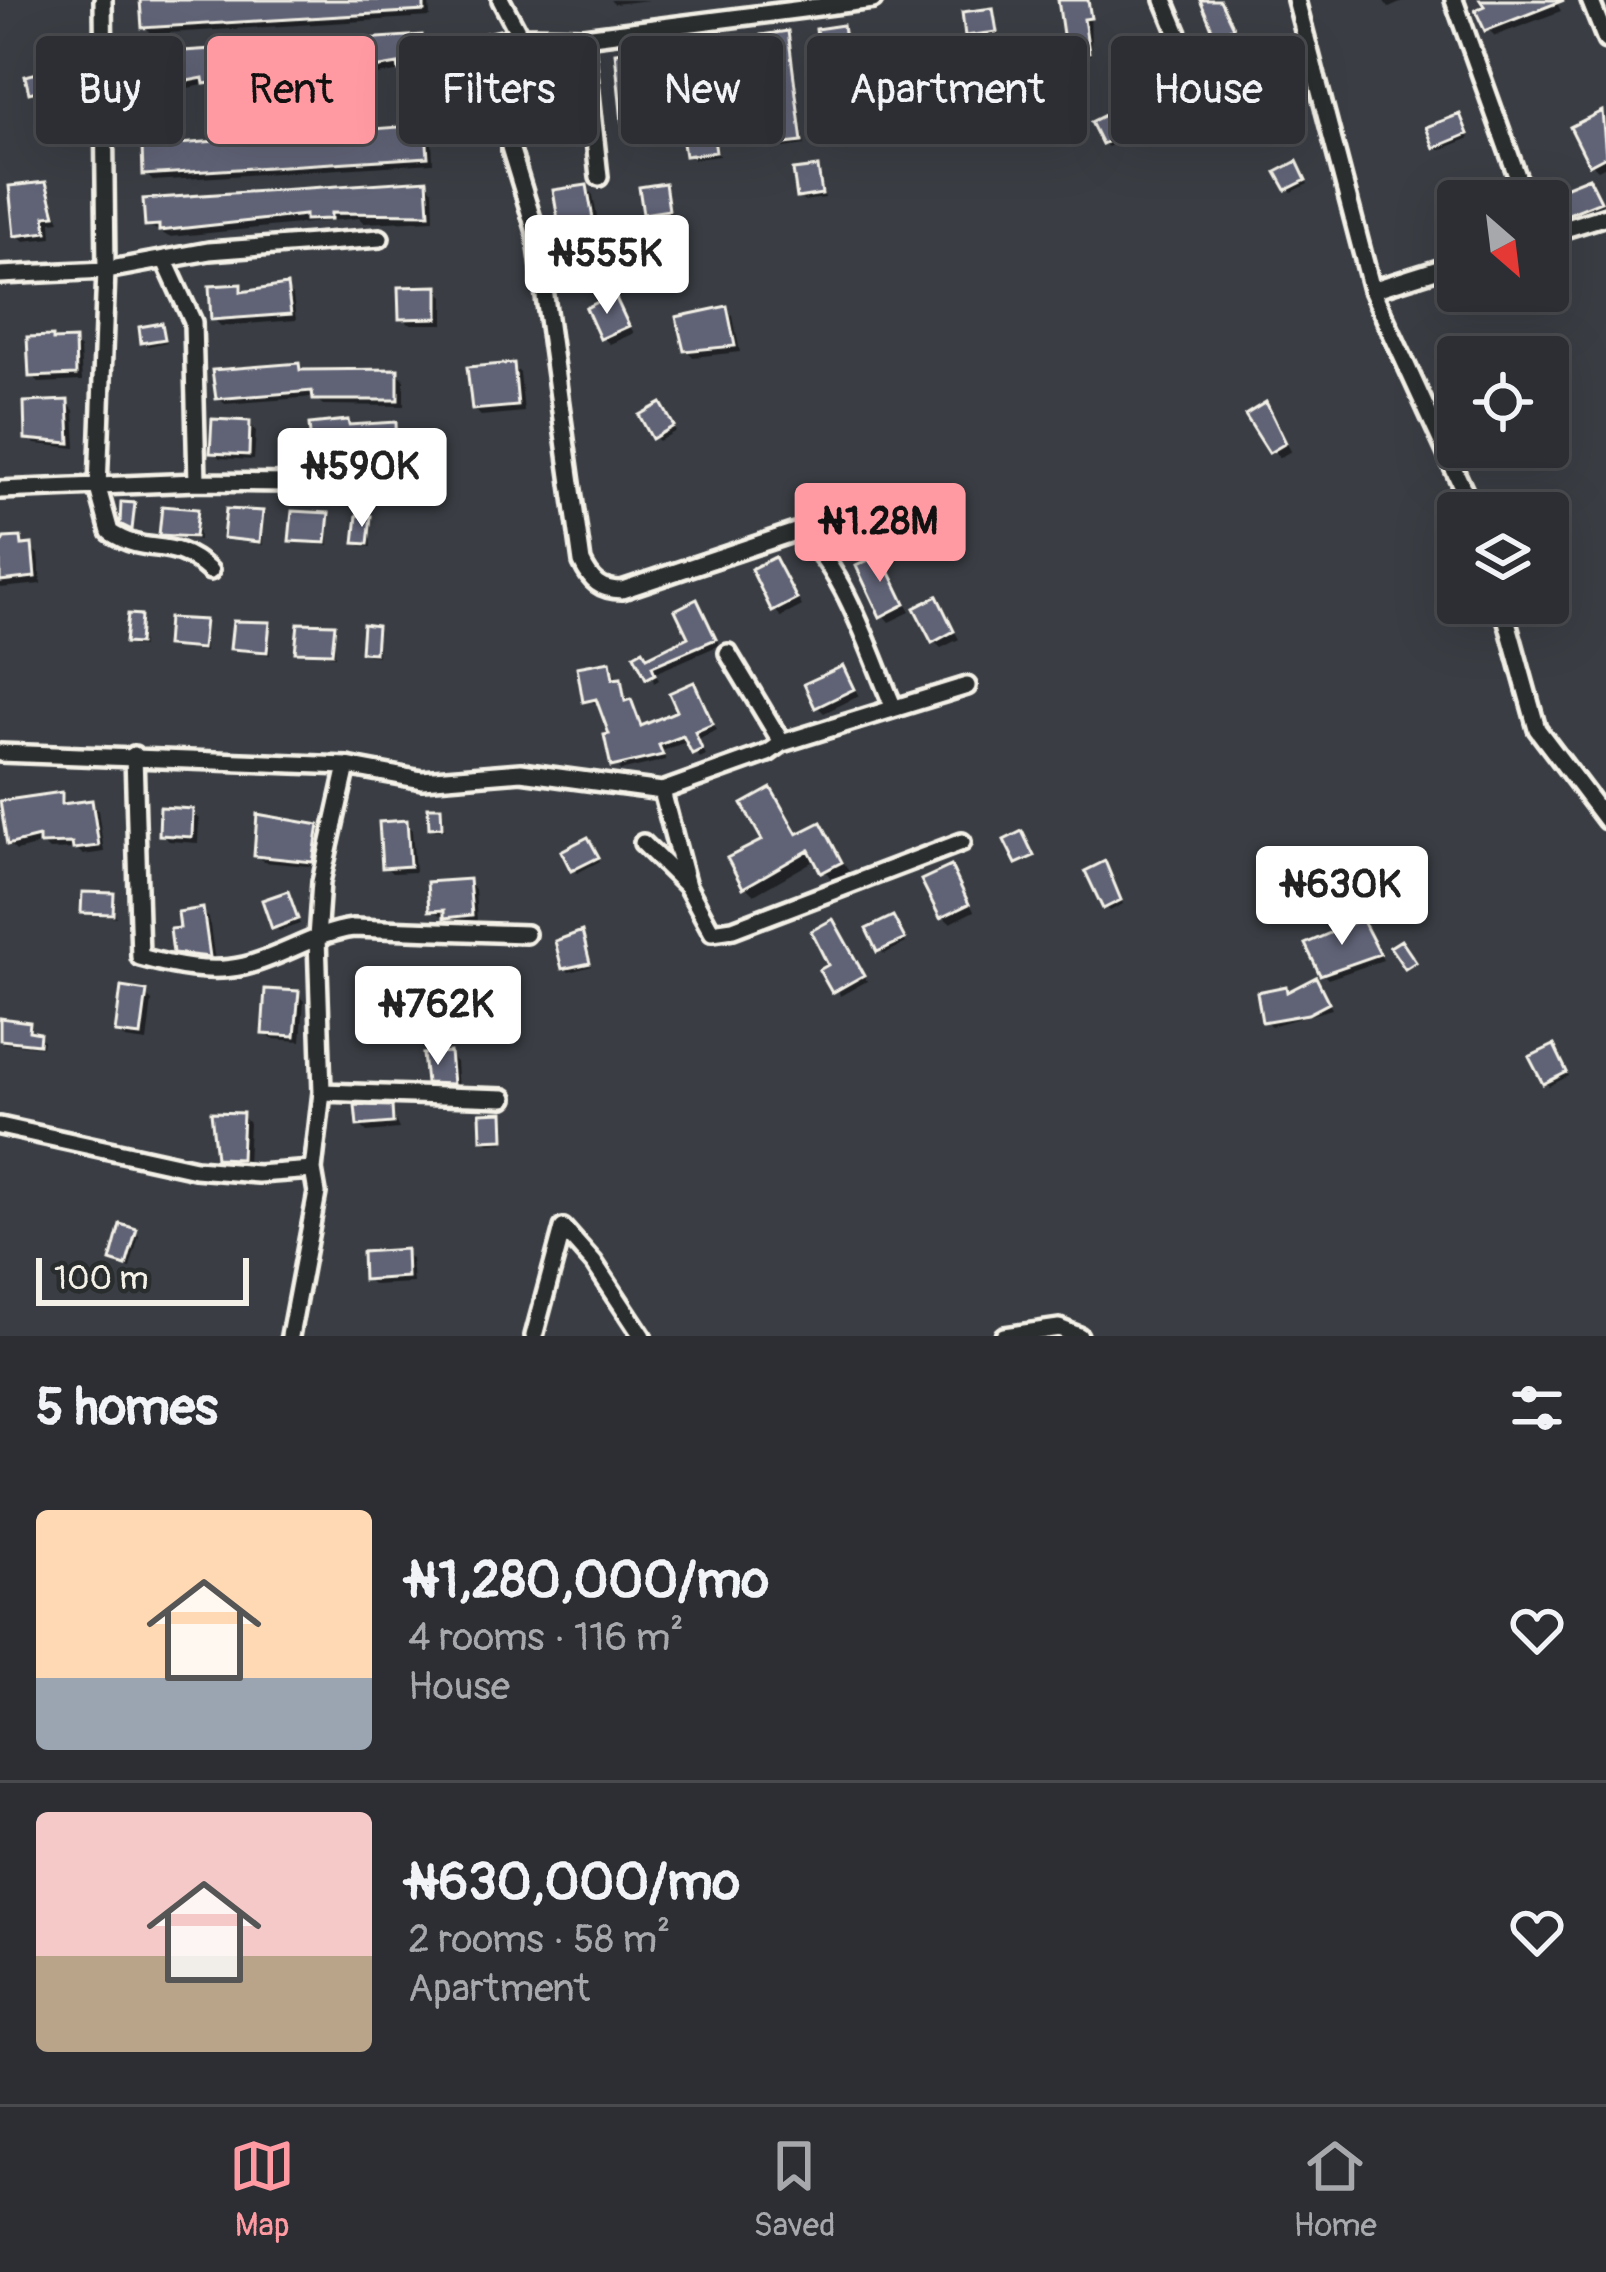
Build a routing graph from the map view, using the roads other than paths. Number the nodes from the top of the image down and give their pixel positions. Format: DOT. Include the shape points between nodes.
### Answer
graph roads {
  1 [pos="103,0"];
  2 [pos="501,0"];
  3 [pos="873,0"];
  4 [pos="1164,0"];
  5 [pos="1296,0"];
  6 [pos="1454,0"];
  7 [pos="1589,0"];
  8 [pos="520,36"];
  9 [pos="597,36"];
  10 [pos="1179,36"];
  11 [pos="1606,40"];
  12 [pos="595,144"];
  13 [pos="510,147"];
  14 [pos="598,177"];
  15 [pos="1518,180"];
  16 [pos="1606,216"];
  17 [pos="1569,227"];
  18 [pos="380,238"];
  19 [pos="166,263"];
  20 [pos="1437,269"];
  21 [pos="106,270"];
  22 [pos="0,275"];
  23 [pos="1372,290"];
  24 [pos="197,482"];
  25 [pos="396,484"];
  26 [pos="98,488"];
  27 [pos="0,490"];
  28 [pos="1464,492"];
  29 [pos="210,571"];
  30 [pos="1508,624"];
  31 [pos="728,653"];
  32 [pos="967,686"];
  33 [pos="894,708"];
  34 [pos="782,743"];
  35 [pos="0,753"];
  36 [pos="134,754"];
  37 [pos="346,766"];
  38 [pos="662,790"];
  39 [pos="1606,820"];
  40 [pos="962,842"];
  41 [pos="643,843"];
  42 [pos="687,886"];
  43 [pos="526,934"];
  44 [pos="317,938"];
  45 [pos="322,1091"];
  46 [pos="504,1098"];
  47 [pos="0,1126"];
  48 [pos="313,1170"];
  49 [pos="290,1336"];
  50 [pos="534,1336"];
  51 [pos="642,1336"];
  52 [pos="1004,1336"];
  53 [pos="1079,1336"];
  1 -- 21 [label="street"];
  2 -- 8 [label="street"];
  3 -- 9 [label="street"];
  4 -- 10 [label="street"];
  5 -- 23 [label="street"];
  6 -- 15 [label="street"];
  7 -- 11 [label="street"];
  12 -- 14 [label="street"];
  13 -- 33 [label="street" via="536,232 590,578 622,590 795,532 829,565"];
  16 -- 17 [label="street"];
  18 -- 19 [label="street" via="208,251"];
  19 -- 21 [label="street"];
  19 -- 24 [label="street" via="193,322"];
  20 -- 23 [label="street"];
  21 -- 22 [label="street"];
  21 -- 26 [label="street"];
  23 -- 28 [label="street"];
  24 -- 25 [label="street"];
  24 -- 26 [label="street"];
  26 -- 27 [label="street"];
  26 -- 29 [label="street" via="110,532 129,545 186,549"];
  30 -- 39 [label="street" via="1537,729"];
  31 -- 34 [label="street"];
  32 -- 33 [label="street"];
  33 -- 34 [label="street"];
  34 -- 38 [label="street"];
  35 -- 36 [label="street"];
  36 -- 37 [label="street"];
  36 -- 44 [label="street" via="140,957 182,969 242,967"];
  37 -- 38 [label="street" via="422,780 521,772"];
  37 -- 44 [label="street"];
  38 -- 42 [label="street"];
  40 -- 42 [label="street" via="733,929 712,932"];
  41 -- 42 [label="street"];
  43 -- 44 [label="street" via="353,928"];
  44 -- 45 [label="street"];
  45 -- 46 [label="street"];
  45 -- 48 [label="street"];
  47 -- 48 [label="street" via="195,1169"];
  48 -- 49 [label="street" via="317,1193"];
  50 -- 51 [label="street" via="563,1228"];
  52 -- 53 [label="street" via="1059,1328"];
}
